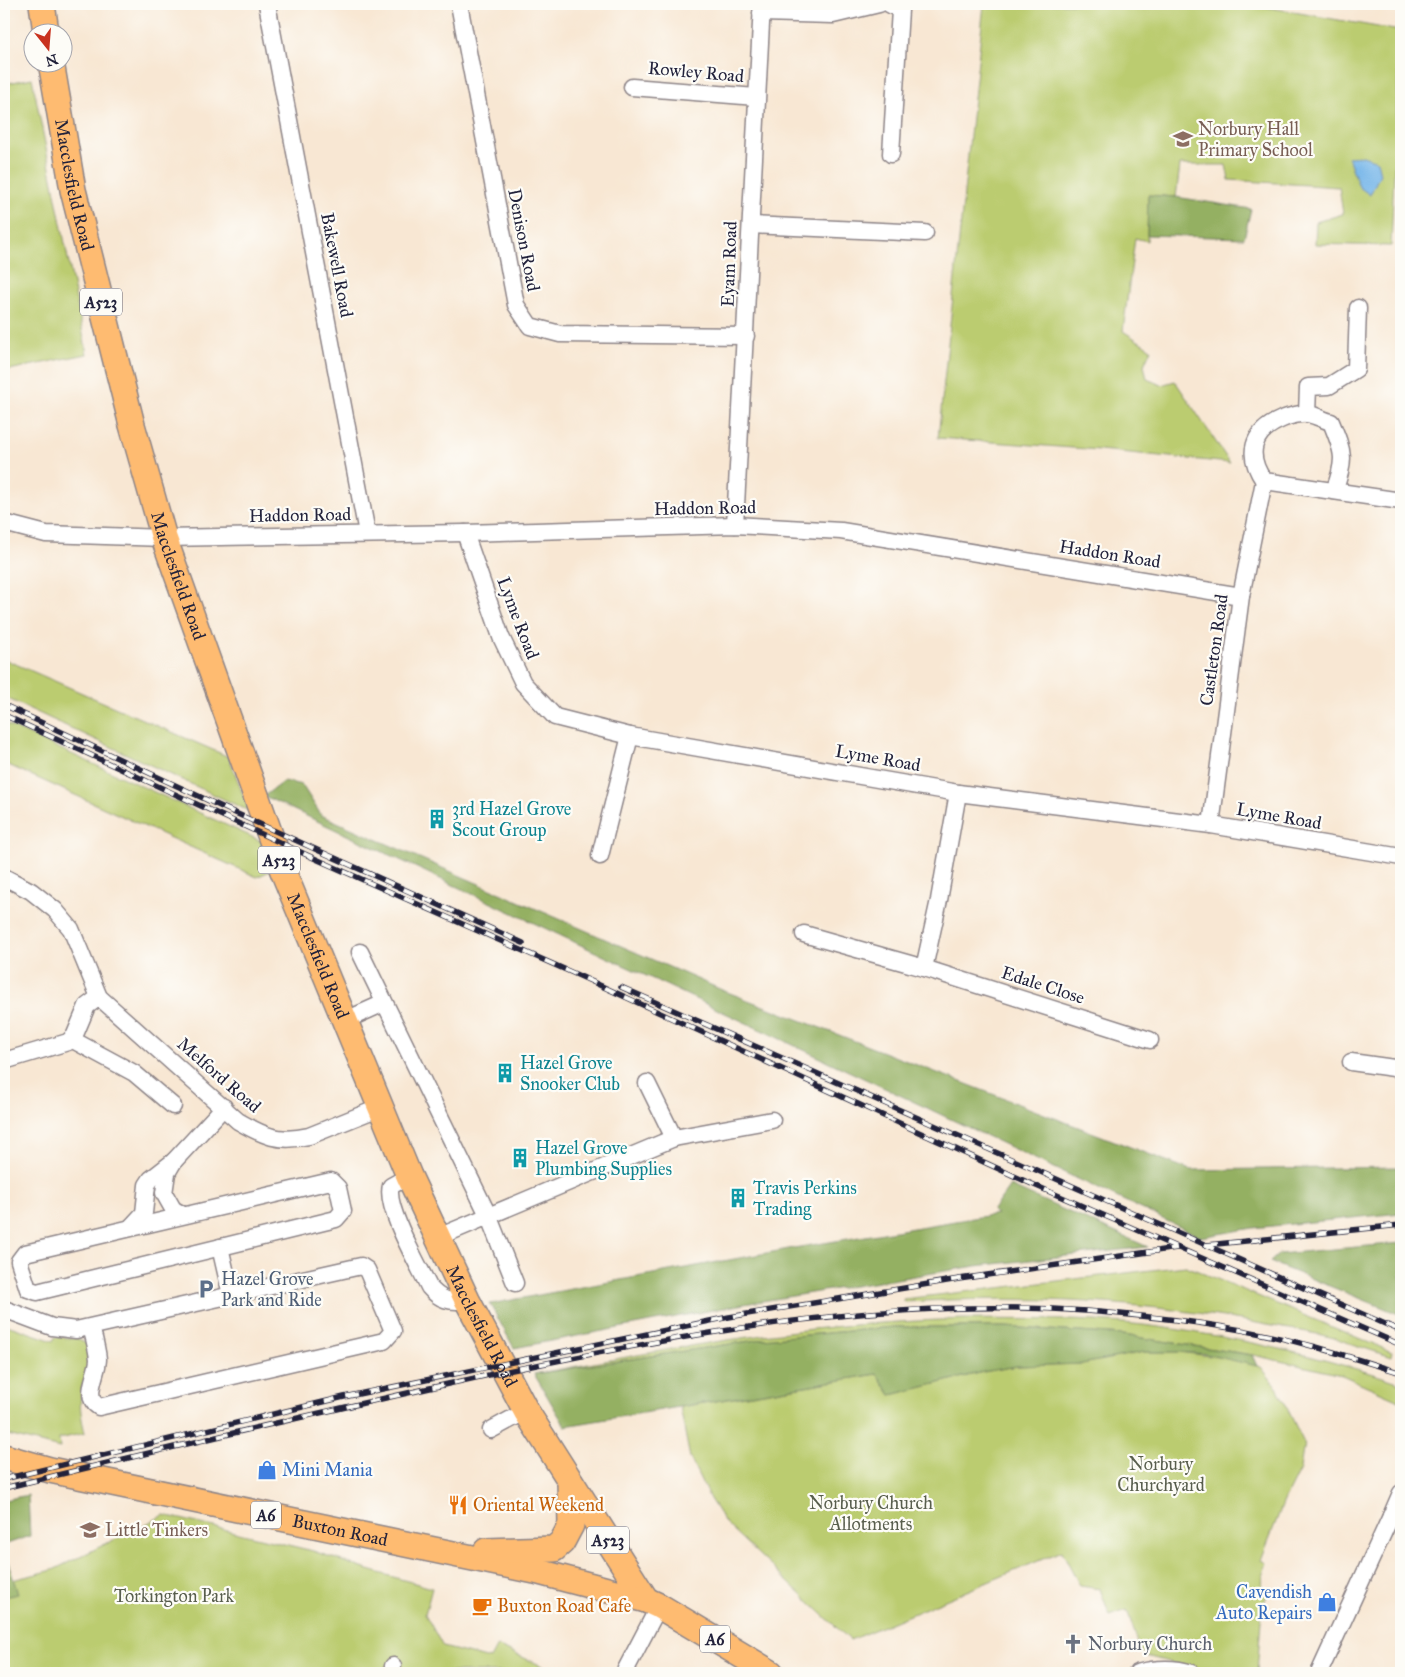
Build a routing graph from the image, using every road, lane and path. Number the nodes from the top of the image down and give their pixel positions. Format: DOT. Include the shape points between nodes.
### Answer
graph roads {
  1 [pos="42,4"];
  2 [pos="267,4"];
  3 [pos="459,4"];
  4 [pos="879,4"];
  5 [pos="889,4"];
  6 [pos="762,8"];
  7 [pos="45,22"];
  8 [pos="53,72"];
  9 [pos="632,87"];
  10 [pos="756,97"];
  11 [pos="891,154"];
  12 [pos="751,225"];
  13 [pos="925,233"];
  14 [pos="1358,308"];
  15 [pos="746,336"];
  16 [pos="1307,414"];
  17 [pos="1264,481"];
  18 [pos="1334,491"];
  19 [pos="1401,501"];
  20 [pos="4,523"];
  21 [pos="735,526"];
  22 [pos="367,533"];
  23 [pos="465,533"];
  24 [pos="164,538"];
  25 [pos="1241,596"];
  26 [pos="630,736"];
  27 [pos="958,792"];
  28 [pos="1211,825"];
  29 [pos="600,856"];
  30 [pos="1401,857"];
  31 [pos="4,877"];
  32 [pos="804,934"];
  33 [pos="360,952"];
  34 [pos="924,968"];
  35 [pos="100,996"];
  36 [pos="384,1004"];
  37 [pos="346,1020"];
  38 [pos="71,1039"];
  39 [pos="1150,1040"];
  40 [pos="4,1060"];
  41 [pos="1351,1062"];
  42 [pos="1401,1069"];
  43 [pos="647,1083"];
  44 [pos="173,1106"];
  45 [pos="380,1106"];
  46 [pos="224,1107"];
  47 [pos="772,1120"];
  48 [pos="674,1138"];
  49 [pos="174,1161"];
  50 [pos="409,1176"];
  51 [pos="183,1215"];
  52 [pos="488,1215"];
  53 [pos="131,1227"];
  54 [pos="436,1238"];
  55 [pos="220,1248"];
  56 [pos="515,1283"];
  57 [pos="232,1295"];
  58 [pos="467,1300"];
  59 [pos="4,1309"];
  60 [pos="91,1327"];
  61 [pos="526,1411"];
  62 [pos="491,1430"];
  63 [pos="4,1457"];
  64 [pos="570,1480"];
  65 [pos="1401,1493"];
  66 [pos="1396,1518"];
  67 [pos="451,1552"];
  68 [pos="652,1603"];
  69 [pos="624,1673"];
  70 [pos="771,1673"];
  71 [pos="1137,1673"];
  72 [pos="1192,1673"];
  73 [pos="1319,1673"];
  1 -- 7 [label="highway"];
  2 -- 22 [label="street, Bakewell Road"];
  3 -- 15 [label="street, Denison Road" via="516,305 530,326 560,334"];
  4 -- 6 [label="street" via="833,15"];
  5 -- 11 [label="street" via="900,10"];
  6 -- 10 [label="street, Eyam Road"];
  8 -- 24 [label="highway, Macclesfield Road / A523" via="73,190"];
  9 -- 10 [label="street, Rowley Road"];
  10 -- 12 [label="street, Eyam Road"];
  12 -- 13 [label="street"];
  12 -- 15 [label="street, Eyam Road"];
  14 -- 16 [label="street" via="1356,369 1329,386 1308,387"];
  15 -- 21 [label="street, Eyam Road"];
  16 -- 17 [label="street" via="1288,417 1260,433 1252,450 1254,466"];
  16 -- 18 [label="street" via="1330,422 1340,444 1344,466"];
  17 -- 18 [label="street"];
  17 -- 25 [label="street, Castleton Road"];
  18 -- 19 [label="street"];
  20 -- 24 [label="street, Haddon Road" via="46,534"];
  21 -- 23 [label="street, Haddon Road"];
  21 -- 25 [label="street, Haddon Road" via="841,531"];
  22 -- 23 [label="street, Haddon Road"];
  22 -- 24 [label="street, Haddon Road"];
  23 -- 26 [label="street, Lyme Road" via="502,637 523,683 555,717"];
  24 -- 37 [label="highway, Macclesfield Road / A523" via="283,871"];
  25 -- 28 [label="street, Castleton Road"];
  26 -- 27 [label="street, Lyme Road"];
  26 -- 29 [label="street"];
  27 -- 28 [label="street, Lyme Road"];
  27 -- 34 [label="street"];
  28 -- 30 [label="street, Lyme Road"];
  31 -- 35 [label="street, Melford Road" via="31,891 55,910 71,929 86,981"];
  32 -- 34 [label="street, Edale Close"];
  33 -- 36 [label="street"];
  34 -- 39 [label="street, Edale Close"];
  35 -- 38 [label="street" via="86,1006"];
  35 -- 46 [label="street, Melford Road"];
  36 -- 37 [label="street"];
  36 -- 52 [label="street"];
  37 -- 45 [label="highway, Macclesfield Road / A523"];
  38 -- 40 [label="street" via="56,1047"];
  38 -- 44 [label="street" via="134,1073"];
  41 -- 42 [label="street"];
  43 -- 48 [label="street"];
  45 -- 46 [label="street, Melford Road" via="323,1132 297,1138 263,1136 238,1121"];
  45 -- 50 [label="highway, Macclesfield Road / A523"];
  46 -- 49 [label="street"];
  47 -- 48 [label="street"];
  48 -- 52 [label="street"];
  49 -- 51 [label="street" via="167,1173 164,1193 173,1209"];
  49 -- 53 [label="street" via="147,1185 144,1213"];
  50 -- 54 [label="highway, Macclesfield Road / A523"];
  50 -- 58 [label="street" via="391,1186 389,1192 428,1287 447,1301"];
  51 -- 53 [label="street"];
  51 -- 55 [label="street" via="328,1181 337,1184 343,1211 339,1218"];
  52 -- 54 [label="street"];
  52 -- 56 [label="street"];
  53 -- 55 [label="street" via="25,1253 19,1261 25,1287 37,1292"];
  54 -- 58 [label="highway, Macclesfield Road / A523"];
  55 -- 57 [label="street"];
  57 -- 60 [label="street"];
  57 -- 60 [label="street" via="361,1266 367,1270 393,1331 384,1341 99,1408 92,1401 91,1394 98,1366"];
  58 -- 61 [label="highway, Macclesfield Road / A523"];
  59 -- 60 [label="street" via="64,1330"];
  61 -- 62 [label="street"];
  61 -- 64 [label="highway, Macclesfield Road / A523"];
  63 -- 67 [label="highway, Buxton Road / A6" via="66,1473"];
  64 -- 67 [label="highway" via="571,1525 554,1549"];
  64 -- 68 [label="highway, Macclesfield Road / A523"];
  65 -- 66 [label="street"];
  66 -- 73 [label="street"];
  67 -- 68 [label="highway, Buxton Road / A6" via="544,1573"];
  68 -- 69 [label="street"];
  68 -- 70 [label="highway, A6"];
  71 -- 72 [label="street" via="1176,1668"];
}
